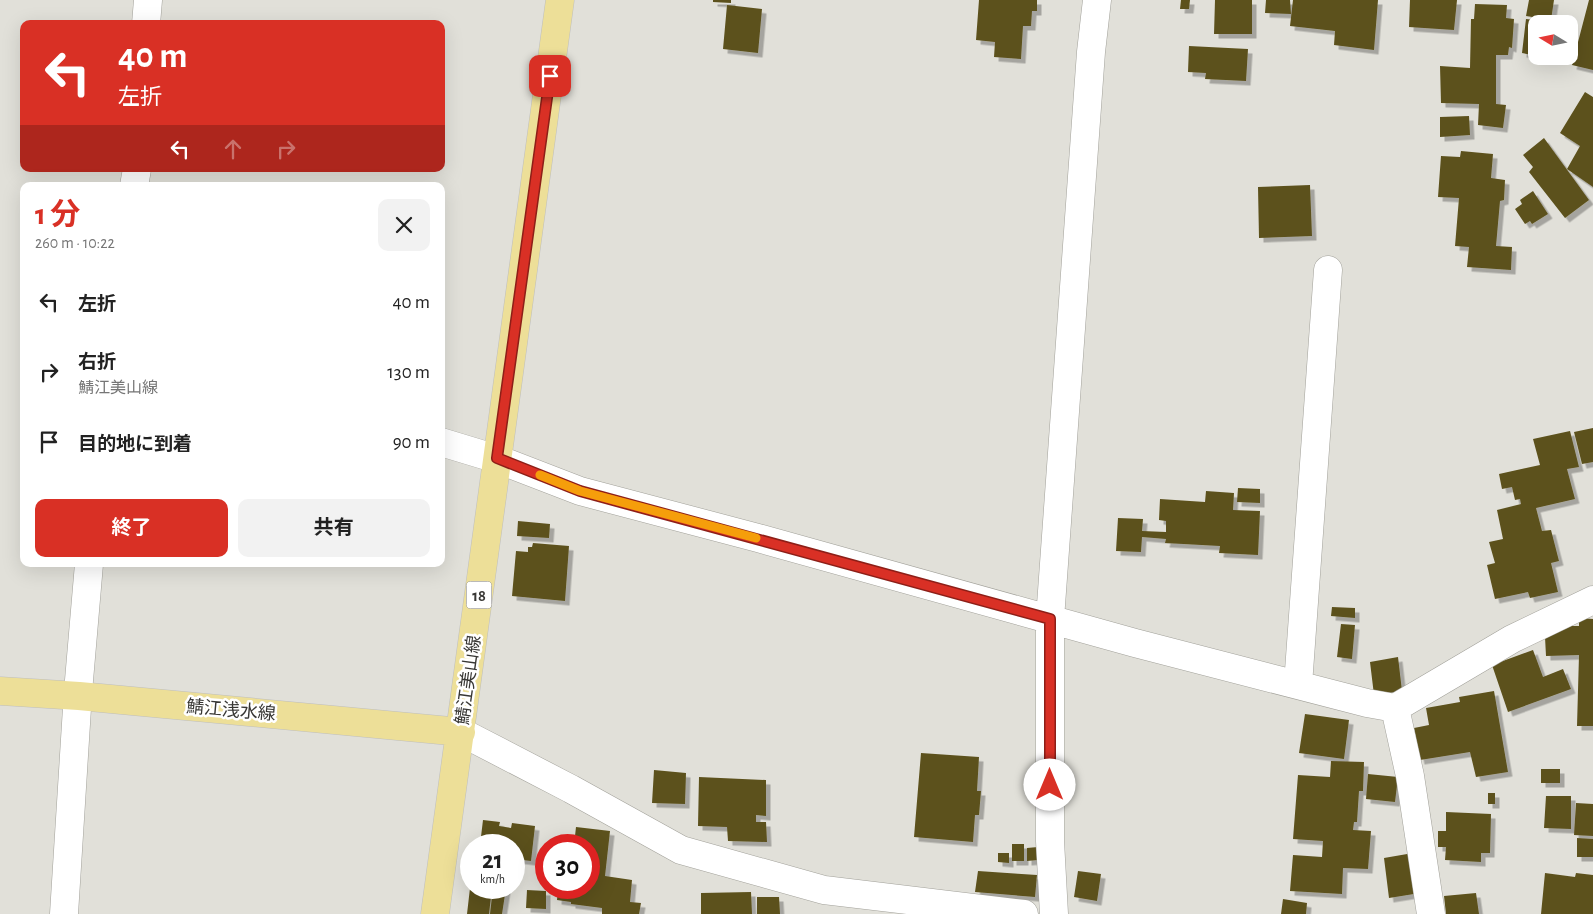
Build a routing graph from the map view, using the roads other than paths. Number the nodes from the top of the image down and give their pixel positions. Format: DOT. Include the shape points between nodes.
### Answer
graph roads {
  1 [pos="148,0"];
  2 [pos="560,0"];
  3 [pos="1097,0"];
  4 [pos="146,20"];
  5 [pos="1328,270"];
  6 [pos="445,443"];
  7 [pos="497,458"];
  8 [pos="89,567"];
  9 [pos="1593,600"];
  10 [pos="1050,619"];
  11 [pos="1298,685"];
  12 [pos="0,691"];
  13 [pos="79,696"];
  14 [pos="1394,708"];
  15 [pos="461,732"];
  16 [pos="64,914"];
  17 [pos="435,914"];
  18 [pos="1024,914"];
  19 [pos="1054,914"];
  20 [pos="1431,914"];
  1 -- 4 [label="street"];
  2 -- 7 [label="main road, 鯖江美山線 / 18"];
  3 -- 10 [label="street"];
  5 -- 11 [label="street"];
  6 -- 7 [label="street"];
  7 -- 10 [label="street" via="580,491"];
  7 -- 15 [label="main road, 鯖江美山線 / 18"];
  8 -- 13 [label="street"];
  9 -- 14 [label="street" via="1512,639"];
  10 -- 11 [label="street"];
  10 -- 19 [label="street" via="1050,841"];
  11 -- 14 [label="street"];
  12 -- 13 [label="main road, 鯖江浅水線"];
  13 -- 15 [label="main road, 鯖江浅水線"];
  13 -- 16 [label="street"];
  14 -- 20 [label="street" via="1410,776"];
  15 -- 17 [label="main road, 鯖江美山線 / 18"];
  15 -- 18 [label="street" via="681,850 824,890"];
}
